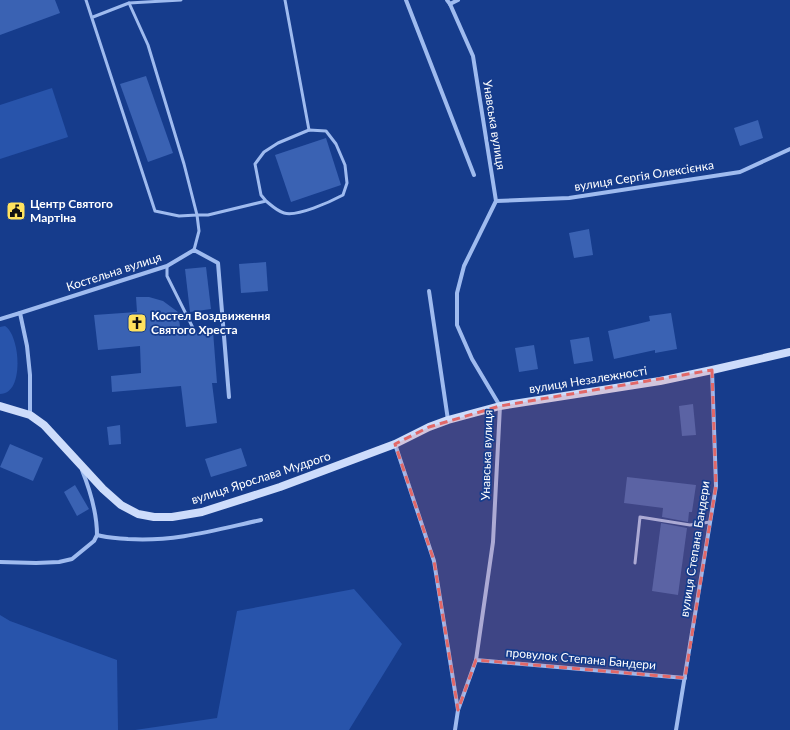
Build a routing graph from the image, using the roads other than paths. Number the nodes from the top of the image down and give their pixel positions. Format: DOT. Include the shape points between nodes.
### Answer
graph roads {
  1 [pos="86,0"];
  2 [pos="181,0"];
  3 [pos="284,0"];
  4 [pos="406,0"];
  5 [pos="458,0"];
  6 [pos="449,2"];
  7 [pos="129,3"];
  8 [pos="93,17"];
  9 [pos="309,130"];
  10 [pos="790,149"];
  11 [pos="474,174"];
  12 [pos="266,201"];
  13 [pos="496,201"];
  14 [pos="197,215"];
  15 [pos="194,250"];
  16 [pos="167,266"];
  17 [pos="430,291"];
  18 [pos="20,313"];
  19 [pos="0,319"];
  20 [pos="194,330"];
  21 [pos="790,352"];
  22 [pos="712,370"];
  23 [pos="230,397"];
  24 [pos="0,406"];
  25 [pos="500,406"];
  26 [pos="30,415"];
  27 [pos="448,420"];
  28 [pos="395,444"];
  29 [pos="80,462"];
  30 [pos="261,520"];
  31 [pos="710,522"];
  32 [pos="97,535"];
  33 [pos="0,562"];
  34 [pos="635,563"];
  35 [pos="476,660"];
  36 [pos="685,678"];
  37 [pos="458,710"];
  38 [pos="455,730"];
  39 [pos="676,730"];
  1 -- 8 [label="lane"];
  2 -- 7 [label="lane"];
  3 -- 9 [label="lane"];
  4 -- 11 [label="street"];
  5 -- 6 [label="street, Унавська вулиця"];
  6 -- 13 [label="street, Унавська вулиця" via="473,56"];
  7 -- 8 [label="lane"];
  7 -- 14 [label="lane" via="148,45"];
  8 -- 14 [label="lane" via="155,211 179,216"];
  9 -- 12 [label="lane" via="278,143 264,152 255,164 261,195"];
  9 -- 12 [label="lane" via="326,131 336,144 347,183 343,196 316,208 284,213"];
  10 -- 13 [label="street, вулиця Сергія Олексієнка" via="740,172 569,198"];
  12 -- 14 [label="lane" via="208,215"];
  13 -- 25 [label="street, Унавська вулиця" via="464,266 457,293 457,306 458,325 472,359"];
  14 -- 15 [label="lane" via="199,231"];
  15 -- 16 [label="street, Костельна вулиця"];
  15 -- 23 [label="street" via="218,262"];
  16 -- 18 [label="street, Костельна вулиця"];
  16 -- 20 [label="lane" via="168,276"];
  17 -- 27 [label="street"];
  18 -- 19 [label="street, Костельна вулиця"];
  18 -- 26 [label="street" via="30,375"];
  21 -- 22 [label="street, вулиця Незалежності"];
  22 -- 25 [label="street, вулиця Незалежності" via="660,381"];
  22 -- 31 [label="street, вулиця Степана Бандери" via="716,486"];
  24 -- 26 [label="street, вулиця Ярослава Мудрого"];
  25 -- 27 [label="street, вулиця Незалежності"];
  25 -- 35 [label="street, Унавська вулиця" via="493,542"];
  26 -- 29 [label="street, вулиця Ярослава Мудрого" via="44,425"];
  27 -- 28 [label="street, вулиця Незалежності"];
  28 -- 29 [label="street, вулиця Ярослава Мудрого" via="250,497 202,512 172,517 138,514 121,505"];
  28 -- 37 [label="street, Унавська вулиця" via="434,561"];
  29 -- 32 [label="street, вулиця Ярослава Мудрого" via="93,504"];
  30 -- 32 [label="street" via="182,537 150,540 105,538"];
  31 -- 34 [label="lane" via="690,525 640,517"];
  31 -- 36 [label="street, вулиця Степана Бандери"];
  32 -- 33 [label="street" via="94,541 72,559 36,563"];
  35 -- 36 [label="street, провулок Степана Бандери"];
  35 -- 37 [label="street, Унавська вулиця"];
  36 -- 39 [label="street, вулиця Степана Бандери"];
  37 -- 38 [label="street, Унавська вулиця"];
}
